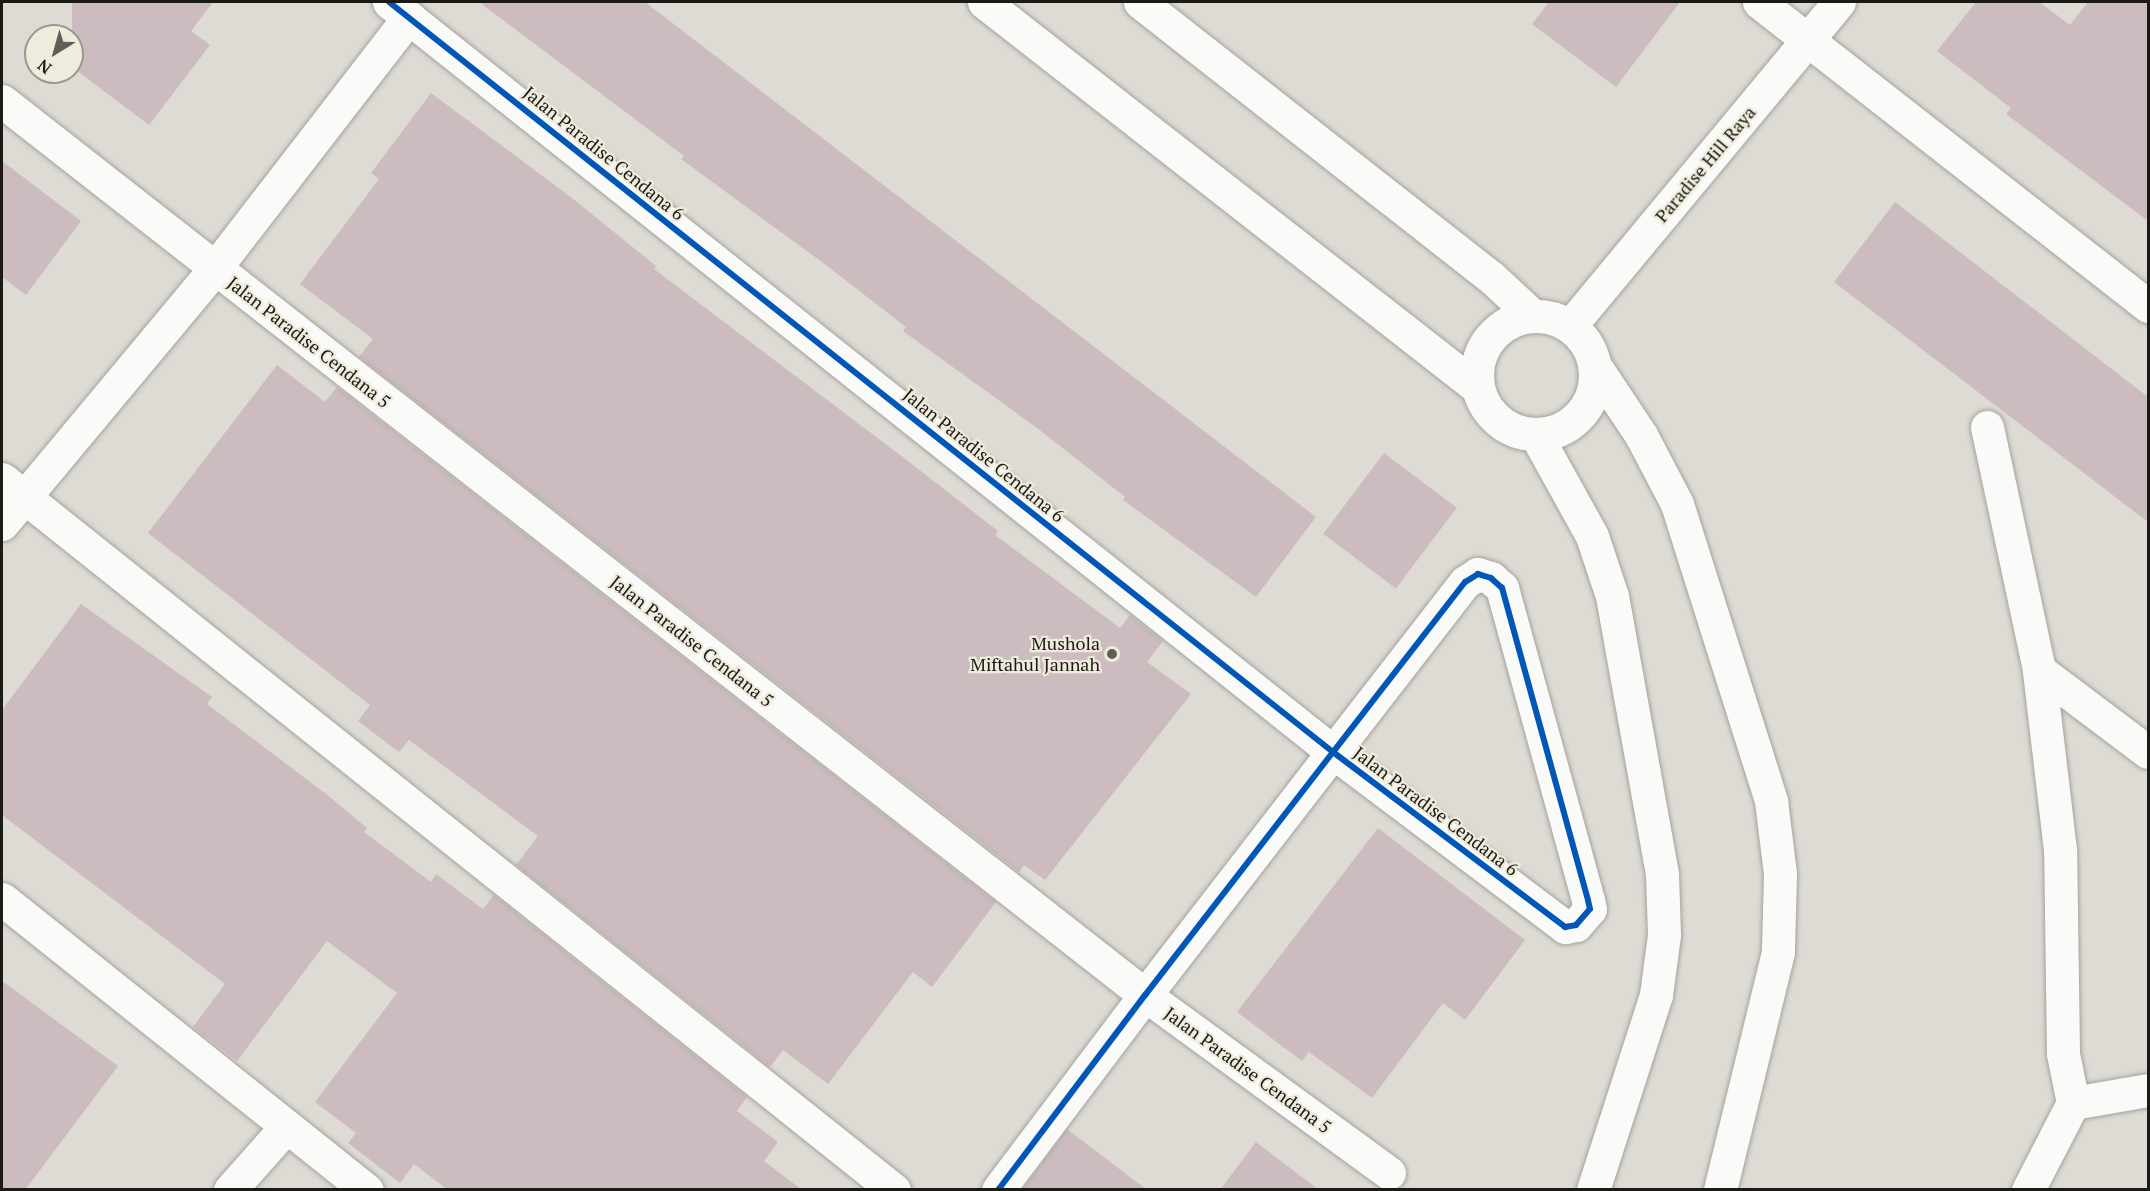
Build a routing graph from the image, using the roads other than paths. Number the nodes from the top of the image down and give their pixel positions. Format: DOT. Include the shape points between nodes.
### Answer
graph roads {
  1 [pos="984,2"];
  2 [pos="1140,2"];
  3 [pos="1759,2"];
  4 [pos="1839,2"];
  5 [pos="399,9"];
  6 [pos="1809,41"];
  7 [pos="2,101"];
  8 [pos="215,268"];
  9 [pos="2148,306"];
  10 [pos="1533,316"];
  11 [pos="1570,326"];
  12 [pos="1595,366"];
  13 [pos="1478,388"];
  14 [pos="1987,427"];
  15 [pos="1536,435"];
  16 [pos="13,488"];
  17 [pos="2,524"];
  18 [pos="2039,670"];
  19 [pos="1333,752"];
  20 [pos="2148,752"];
  21 [pos="2,899"];
  22 [pos="1145,995"];
  23 [pos="2148,1090"];
  24 [pos="2073,1103"];
  25 [pos="285,1128"];
  26 [pos="1389,1173"];
  27 [pos="230,1190"];
  28 [pos="367,1190"];
  29 [pos="894,1190"];
  30 [pos="998,1190"];
  31 [pos="1593,1190"];
  32 [pos="1720,1190"];
  33 [pos="2028,1190"];
  1 -- 13 [label="street"];
  2 -- 10 [label="street" via="1491,277"];
  3 -- 6 [label="street"];
  4 -- 6 [label="street, Paradise Hill Raya"];
  5 -- 8 [label="street"];
  5 -- 19 [label="street, Jalan Paradise Cendana 6"];
  6 -- 9 [label="street"];
  6 -- 11 [label="street, Paradise Hill Raya"];
  7 -- 8 [label="street, Jalan Paradise Cendana 5"];
  8 -- 16 [label="street"];
  8 -- 22 [label="street, Jalan Paradise Cendana 5"];
  10 -- 11 [label="street" via="1552,318"];
  10 -- 13 [label="street" via="1512,321 1489,340 1477,367"];
  11 -- 12 [label="street" via="1586,344"];
  12 -- 15 [label="street" via="1593,391 1581,413 1561,429"];
  12 -- 32 [label="street" via="1641,435 1677,504 1771,801 1780,873 1778,952"];
  13 -- 15 [label="street" via="1486,407 1499,421 1516,431"];
  14 -- 18 [label="street"];
  15 -- 31 [label="street" via="1592,536 1612,596 1662,874 1664,935 1656,995"];
  16 -- 17 [label="street"];
  16 -- 29 [label="street"];
  18 -- 20 [label="street"];
  18 -- 24 [label="street" via="2060,850 2063,1054"];
  19 -- 19 [label="street, Jalan Paradise Cendana 6" via="1464,582 1478,574 1491,578 1502,588 1590,909 1576,925 1565,927"];
  19 -- 22 [label="street"];
  21 -- 25 [label="street"];
  22 -- 26 [label="street, Jalan Paradise Cendana 5"];
  22 -- 30 [label="street"];
  23 -- 24 [label="street"];
  24 -- 33 [label="street"];
  25 -- 27 [label="street"];
  25 -- 28 [label="street"];
}
